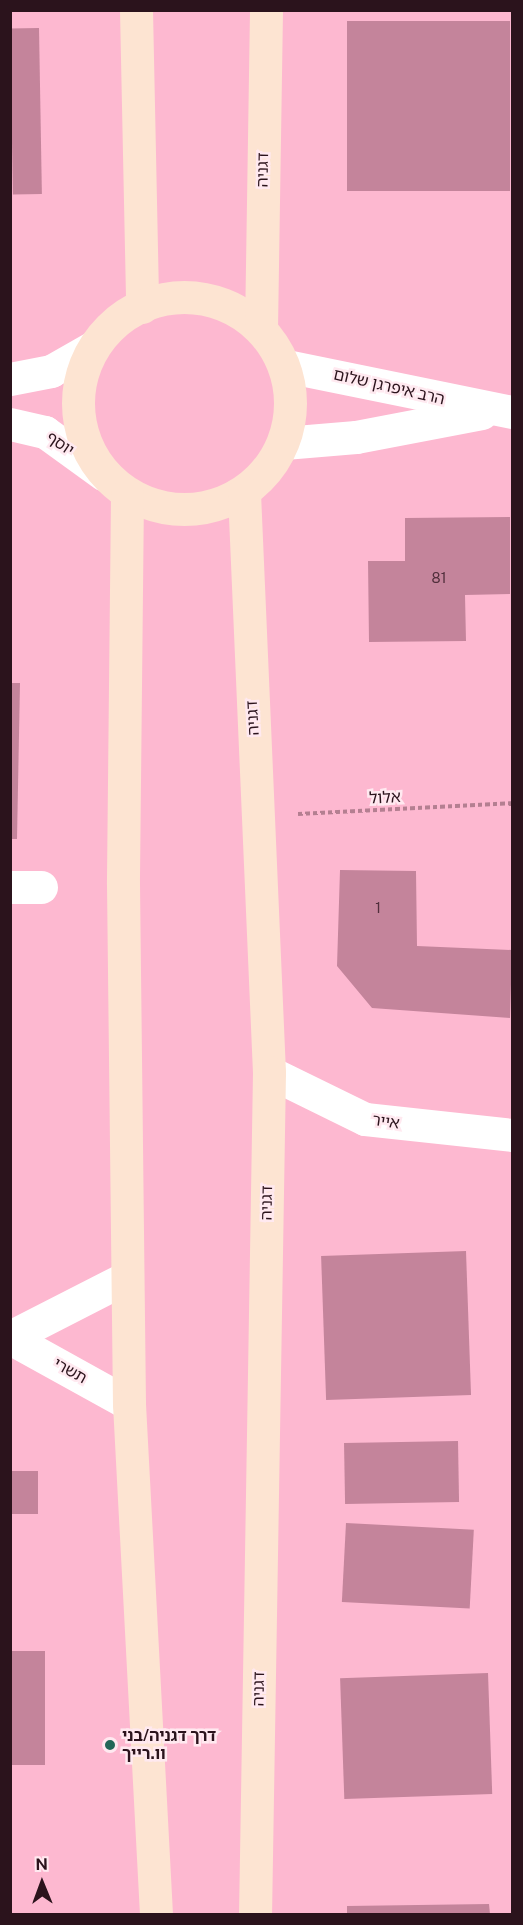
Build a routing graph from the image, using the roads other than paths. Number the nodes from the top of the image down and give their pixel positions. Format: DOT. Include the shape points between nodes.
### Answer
graph roads {
  1 [pos="136,10"];
  2 [pos="266,10"];
  3 [pos="142,307"];
  4 [pos="261,329"];
  5 [pos="93,347"];
  6 [pos="286,366"];
  7 [pos="10,379"];
  8 [pos="502,412"];
  9 [pos="10,424"];
  10 [pos="284,444"];
  11 [pos="115,485"];
  12 [pos="244,493"];
  13 [pos="269,1072"];
  14 [pos="513,1135"];
  15 [pos="127,1277"];
  16 [pos="10,1338"];
  17 [pos="129,1404"];
  18 [pos="156,1914"];
  19 [pos="255,1914"];
  1 -- 3 [label="street"];
  2 -- 4 [label="street, דגניה"];
  3 -- 4 [label="street" via="169,297 202,297 231,308"];
  3 -- 5 [label="street" via="112,324"];
  4 -- 6 [label="street"];
  5 -- 7 [label="street" via="51,371"];
  5 -- 11 [label="street" via="80,374 76,404 83,442"];
  6 -- 8 [label="street, הרב איפרגן שלום"];
  6 -- 10 [label="street" via="292,406"];
  8 -- 10 [label="street, הרב איפרגן שלום" via="356,437"];
  9 -- 11 [label="street, יוסף" via="45,432"];
  10 -- 12 [label="street" via="268,471"];
  11 -- 12 [label="street" via="171,510 209,508"];
  11 -- 15 [label="street"];
  12 -- 13 [label="street, דגניה"];
  13 -- 14 [label="street, אייר" via="365,1119"];
  13 -- 19 [label="street, דגניה"];
  15 -- 16 [label="street, תשרי"];
  15 -- 17 [label="street"];
  16 -- 17 [label="street, תשרי"];
  17 -- 18 [label="street"];
}
